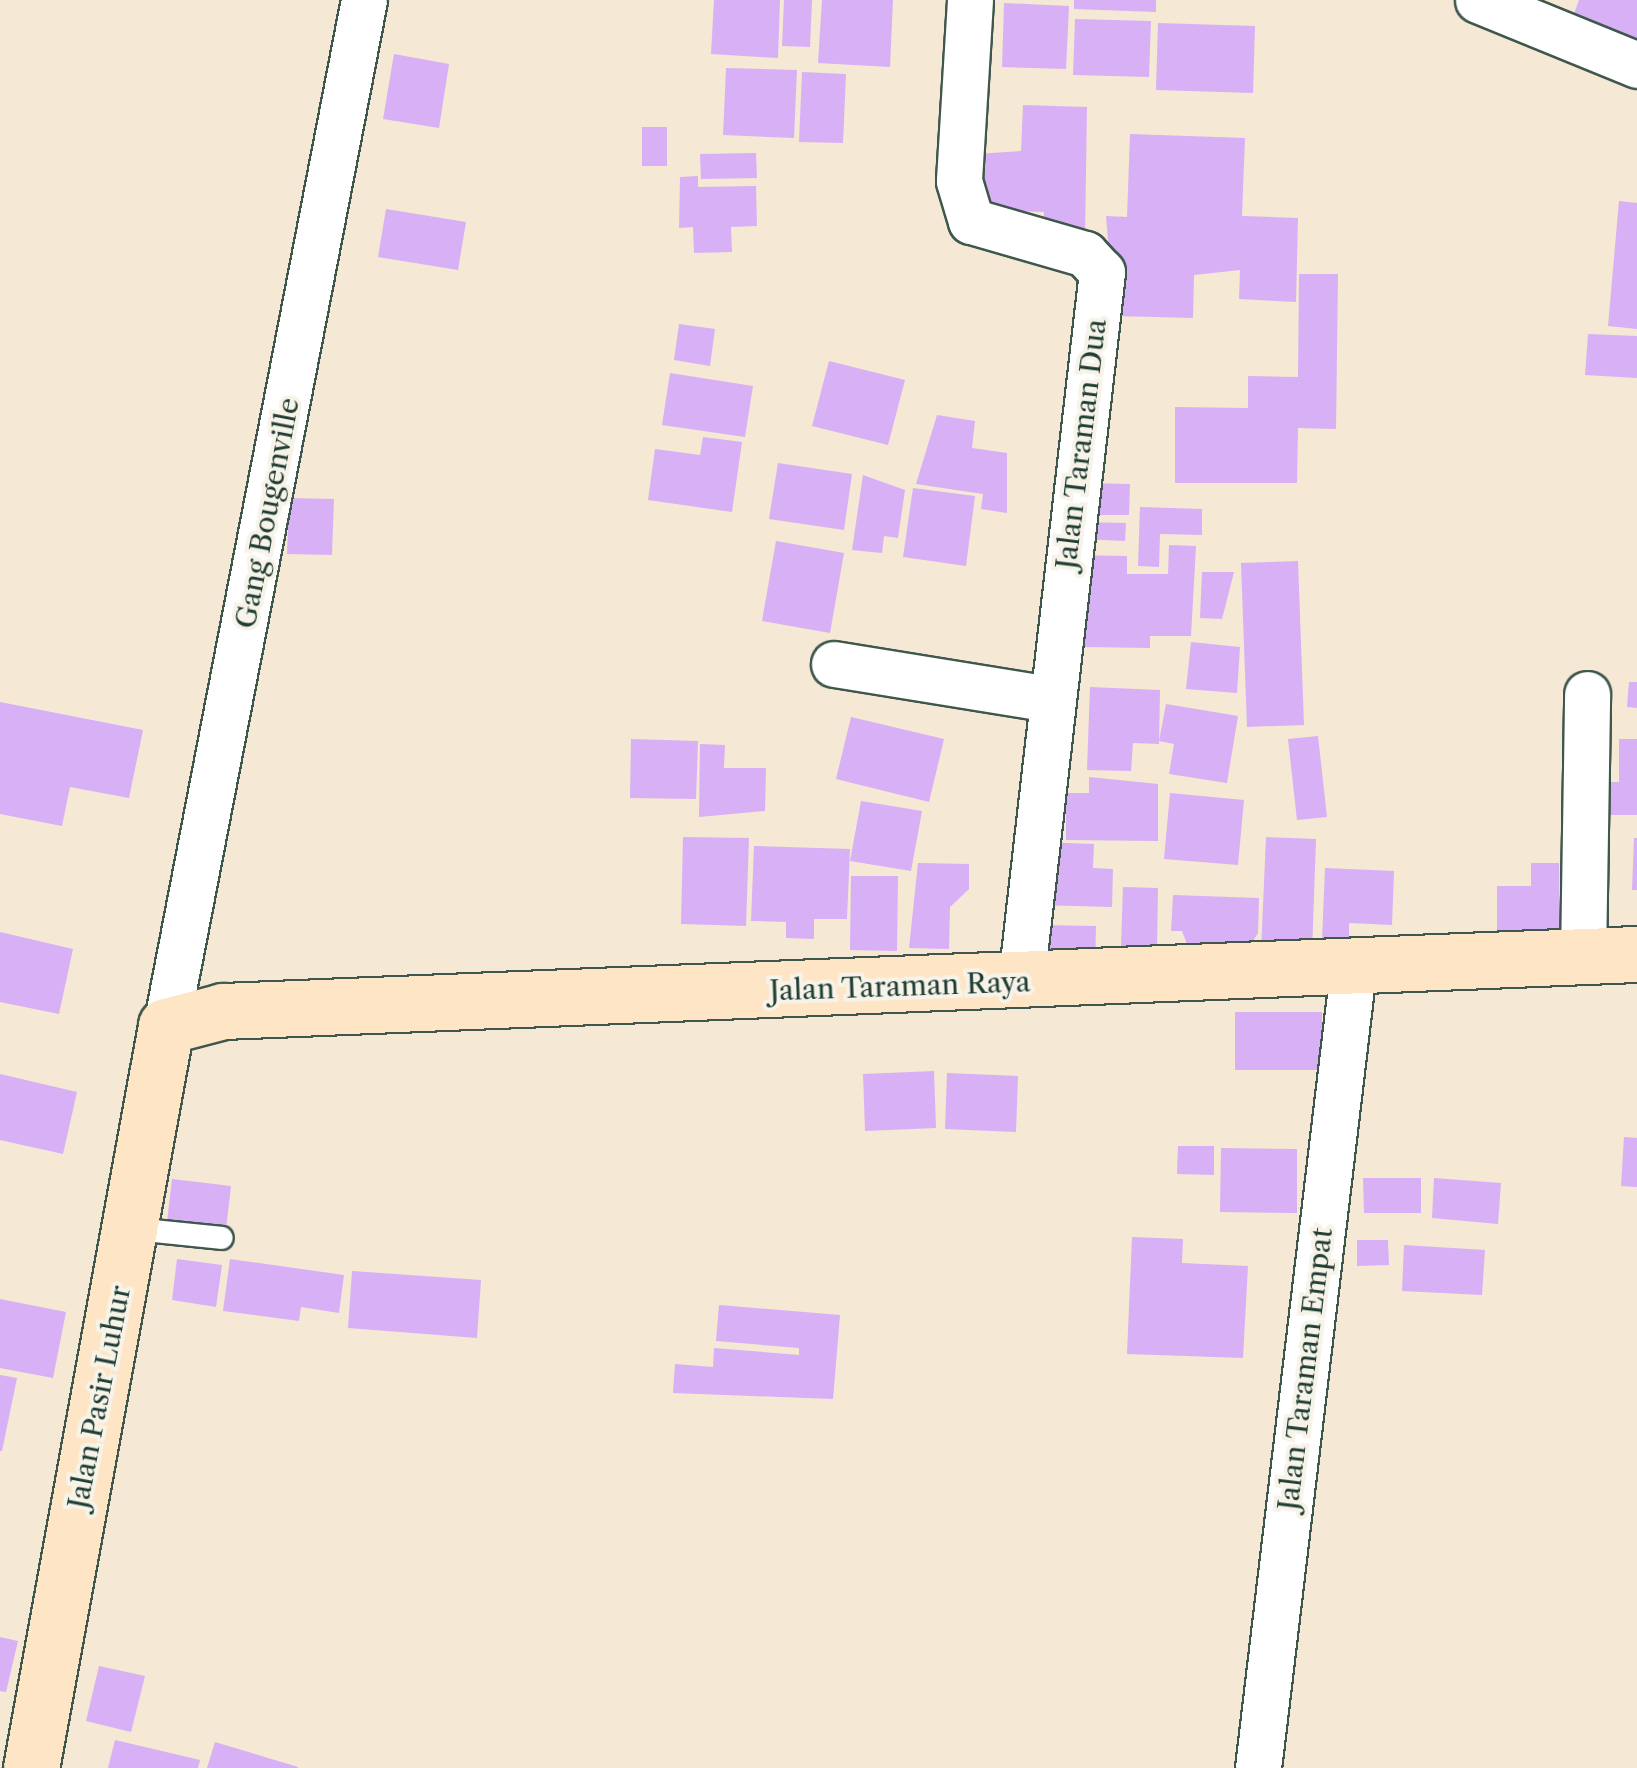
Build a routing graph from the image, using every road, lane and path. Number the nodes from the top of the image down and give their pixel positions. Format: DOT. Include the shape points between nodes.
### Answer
graph roads {
  1 [pos="364,0"];
  2 [pos="970,0"];
  3 [pos="1478,0"];
  4 [pos="1637,65"];
  5 [pos="834,664"];
  6 [pos="1587,694"];
  7 [pos="1050,699"];
  8 [pos="1637,954"];
  9 [pos="1583,958"];
  10 [pos="1353,970"];
  11 [pos="1020,982"];
  12 [pos="166,1026"];
  13 [pos="134,1229"];
  14 [pos="222,1238"];
  15 [pos="31,1768"];
  16 [pos="1258,1768"];
  1 -- 12 [label="street, Gang Bougenville"];
  2 -- 7 [label="street, Jalan Taraman Dua" via="959,180 971,222 1085,254 1102,272"];
  3 -- 4 [label="street"];
  5 -- 7 [label="street"];
  6 -- 9 [label="street"];
  7 -- 11 [label="street, Jalan Taraman Dua"];
  8 -- 9 [label="street, Jalan Taraman Raya"];
  9 -- 10 [label="street, Jalan Taraman Raya"];
  10 -- 11 [label="street, Jalan Taraman Raya"];
  10 -- 16 [label="street, Jalan Taraman Empat"];
  11 -- 12 [label="street, Jalan Taraman Raya" via="223,1010"];
  12 -- 13 [label="street, Jalan Pasir Luhur"];
  13 -- 14 [label="lane"];
  13 -- 15 [label="street, Jalan Pasir Luhur"];
}
